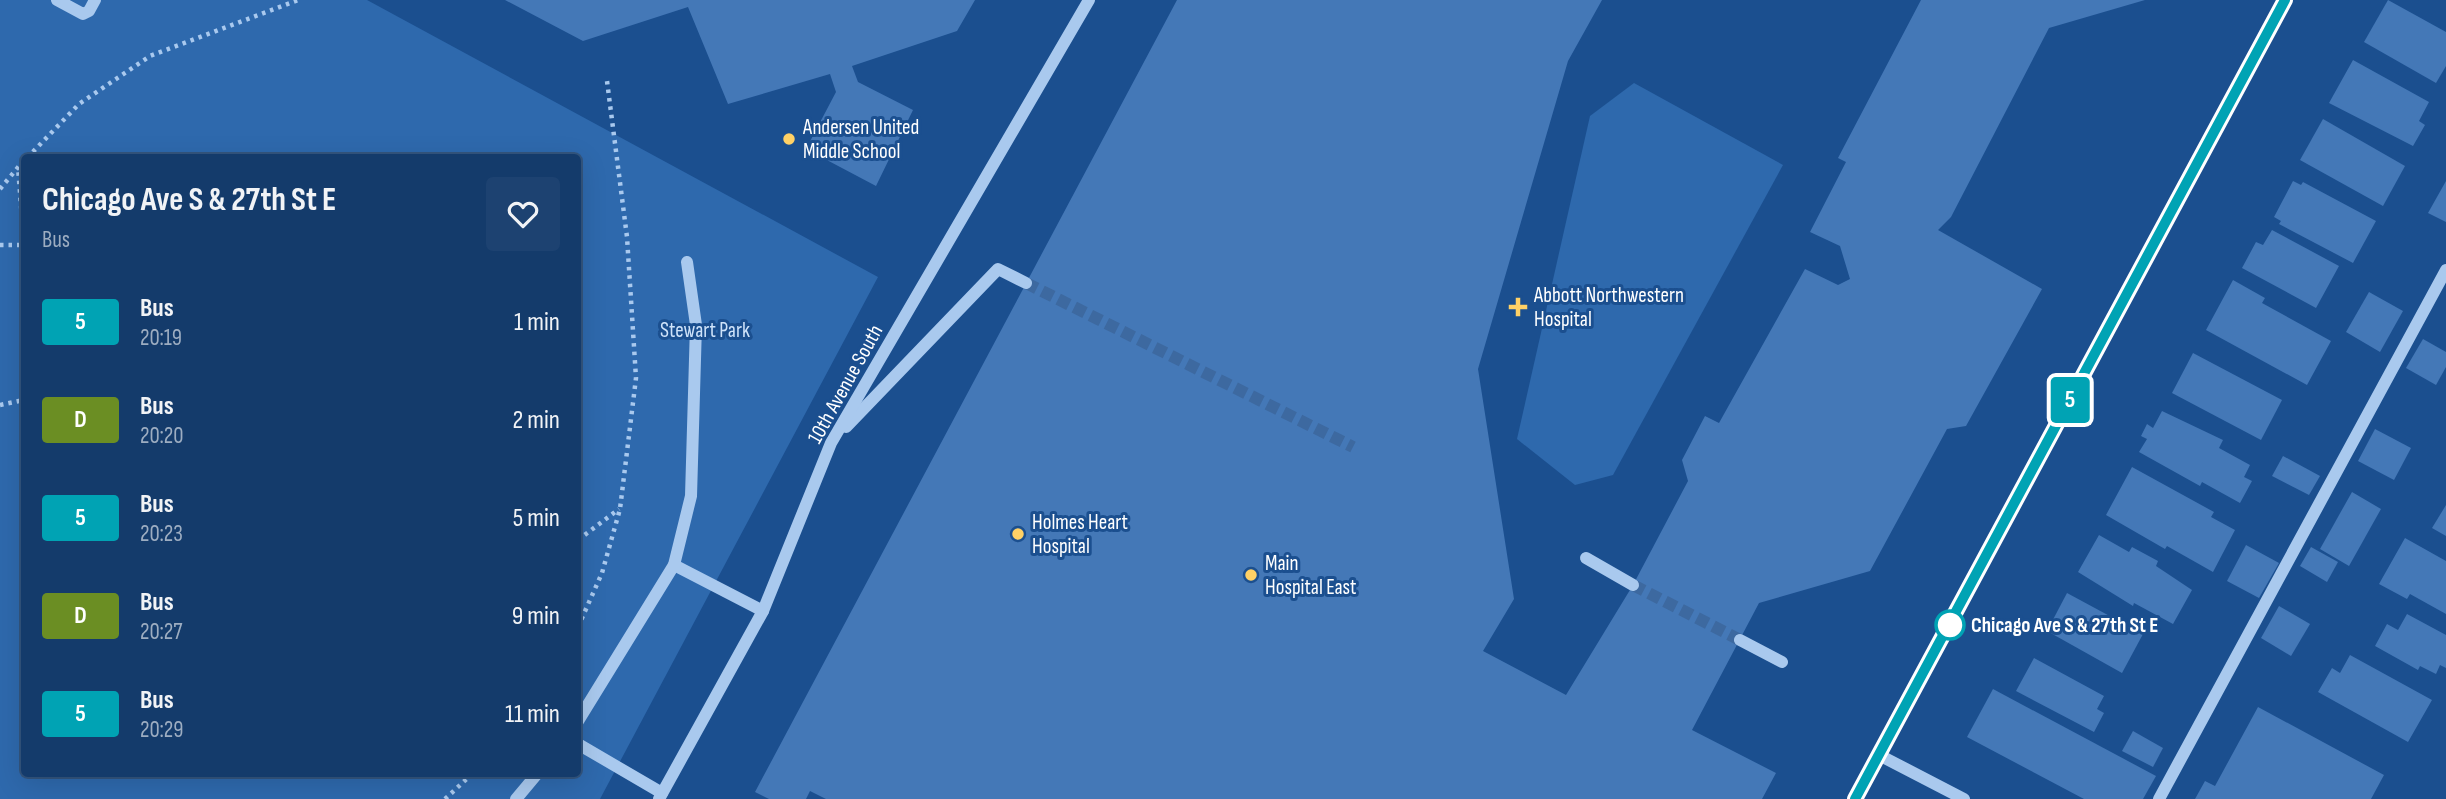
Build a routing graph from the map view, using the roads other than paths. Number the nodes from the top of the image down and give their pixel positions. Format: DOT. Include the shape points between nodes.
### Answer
graph roads {
  1 [pos="57,0"];
  2 [pos="95,0"];
  3 [pos="1090,0"];
  4 [pos="2285,0"];
  5 [pos="687,262"];
  6 [pos="2446,270"];
  7 [pos="1026,283"];
  8 [pos="831,443"];
  9 [pos="1586,558"];
  10 [pos="674,565"];
  11 [pos="1633,585"];
  12 [pos="763,611"];
  13 [pos="1740,640"];
  14 [pos="1782,662"];
  15 [pos="581,716"];
  16 [pos="581,746"];
  17 [pos="1879,755"];
  18 [pos="534,777"];
  19 [pos="661,796"];
  20 [pos="516,799"];
  21 [pos="1855,799"];
  22 [pos="1964,799"];
  23 [pos="2159,799"];
  1 -- 2 [label="street" via="83,13"];
  3 -- 8 [label="street, 10th Avenue South"];
  4 -- 17 [label="street"];
  5 -- 10 [label="street" via="696,325 695,410 691,496"];
  6 -- 23 [label="street"];
  7 -- 8 [label="street" via="998,269"];
  8 -- 12 [label="street, 10th Avenue South"];
  9 -- 11 [label="street"];
  10 -- 12 [label="street"];
  10 -- 15 [label="street"];
  12 -- 19 [label="street, 10th Avenue South"];
  13 -- 14 [label="street"];
  16 -- 19 [label="street"];
  17 -- 21 [label="street"];
  17 -- 22 [label="street"];
  18 -- 20 [label="street"];
}
